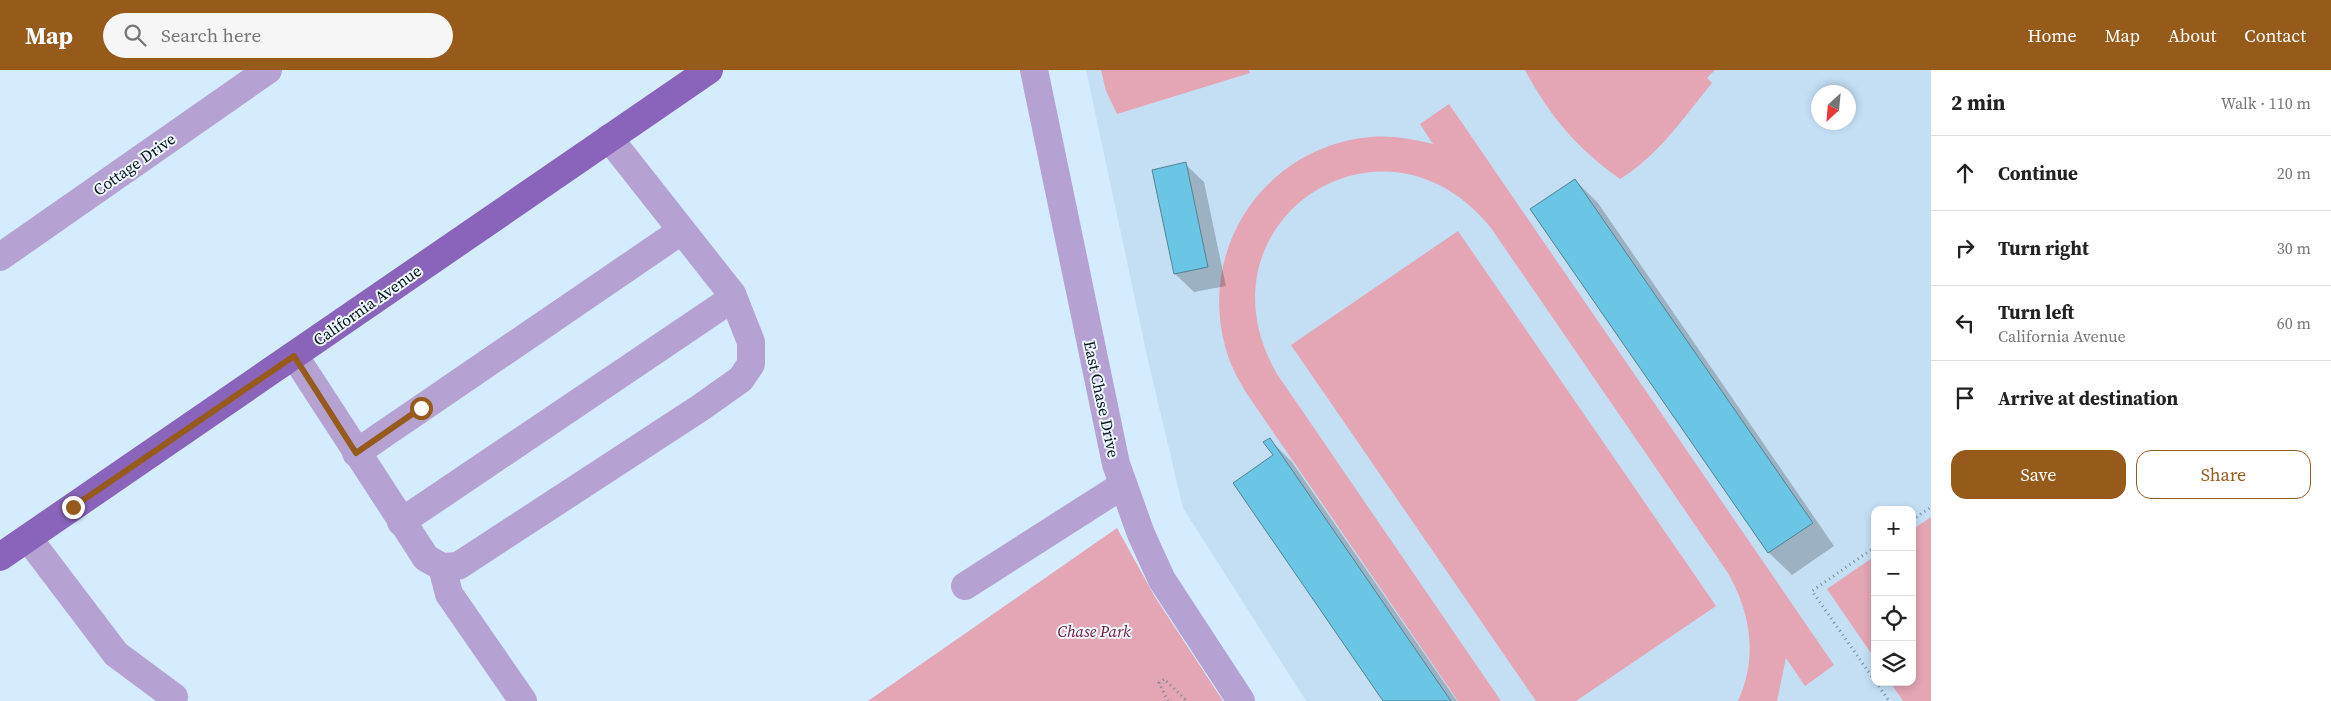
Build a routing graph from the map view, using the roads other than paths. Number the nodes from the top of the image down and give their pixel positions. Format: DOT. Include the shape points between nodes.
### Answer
graph roads {
  1 [pos="268,70"];
  2 [pos="709,70"];
  3 [pos="1034,70"];
  4 [pos="609,138"];
  5 [pos="681,231"];
  6 [pos="2,252"];
  7 [pos="733,298"];
  8 [pos="294,356"];
  9 [pos="356,453"];
  10 [pos="1123,485"];
  11 [pos="401,522"];
  12 [pos="28,538"];
  13 [pos="0,557"];
  14 [pos="442,567"];
  15 [pos="965,586"];
  16 [pos="173,699"];
  17 [pos="523,701"];
  18 [pos="1241,701"];
  1 -- 6 [label="street, Cottage Drive"];
  2 -- 4 [label="main road, California Avenue"];
  3 -- 10 [label="street, East Chase Drive"];
  4 -- 5 [label="street"];
  4 -- 8 [label="main road, California Avenue"];
  5 -- 7 [label="street"];
  5 -- 9 [label="street"];
  7 -- 11 [label="street"];
  7 -- 14 [label="street" via="751,342 751,364 741,379 458,566"];
  8 -- 9 [label="street"];
  8 -- 12 [label="main road, California Avenue"];
  9 -- 11 [label="street"];
  10 -- 15 [label="street"];
  10 -- 18 [label="street, East Chase Drive" via="1140,534 1162,580"];
  11 -- 14 [label="street" via="426,558"];
  12 -- 13 [label="main road, California Avenue"];
  12 -- 16 [label="street" via="116,654"];
  14 -- 17 [label="street" via="449,594"];
}
